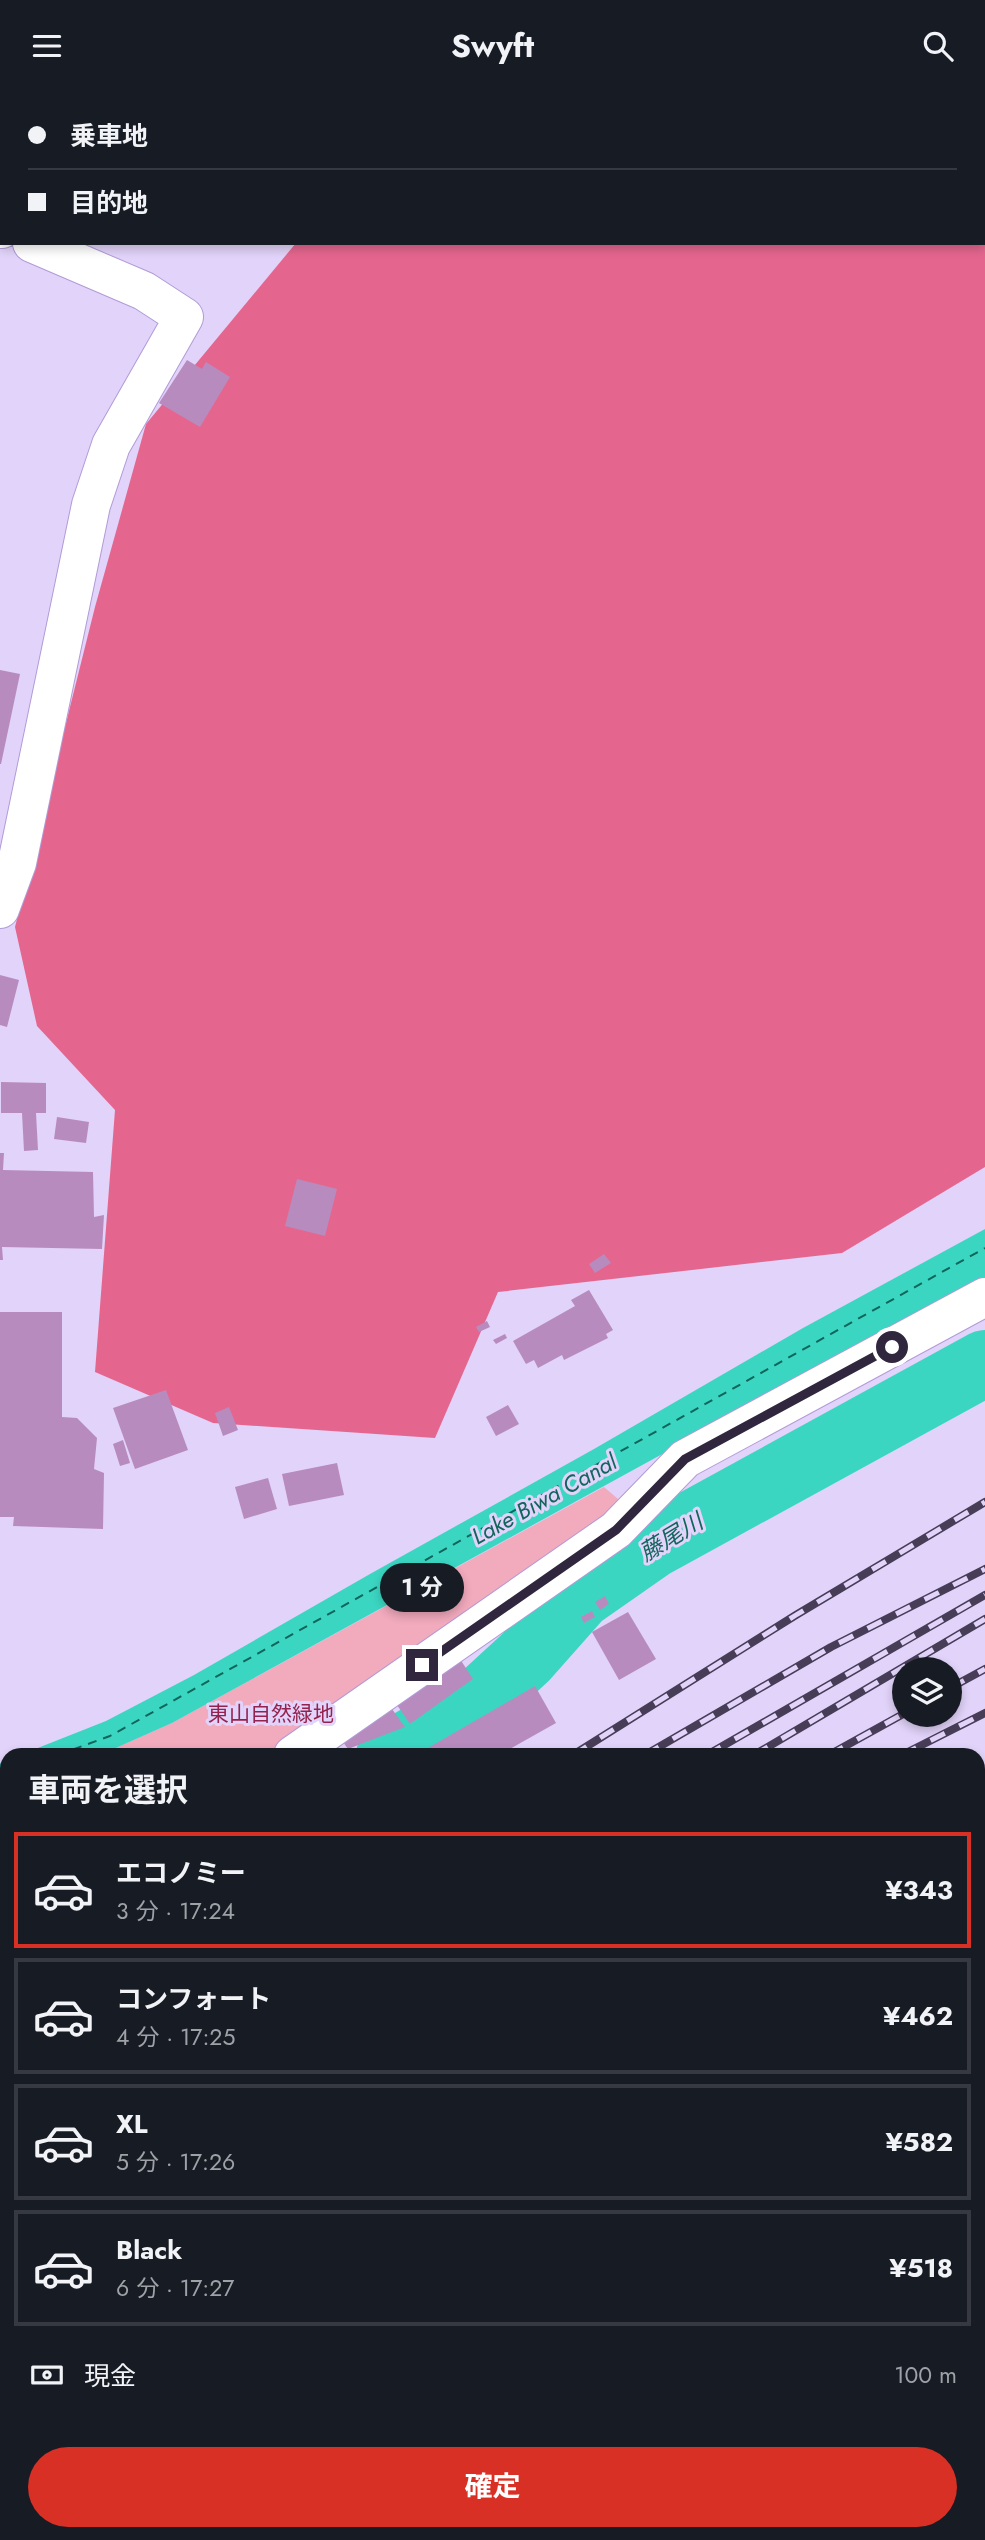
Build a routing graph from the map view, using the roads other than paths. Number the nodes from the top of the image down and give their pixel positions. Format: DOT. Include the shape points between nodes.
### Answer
graph roads {
  1 [pos="37,245"];
  2 [pos="0,909"];
  3 [pos="985,1297"];
  4 [pos="303,1748"];
  1 -- 2 [label="street" via="144,291 184,317 111,445 91,505 17,863"];
  3 -- 4 [label="street" via="685,1459 616,1530"];
}
